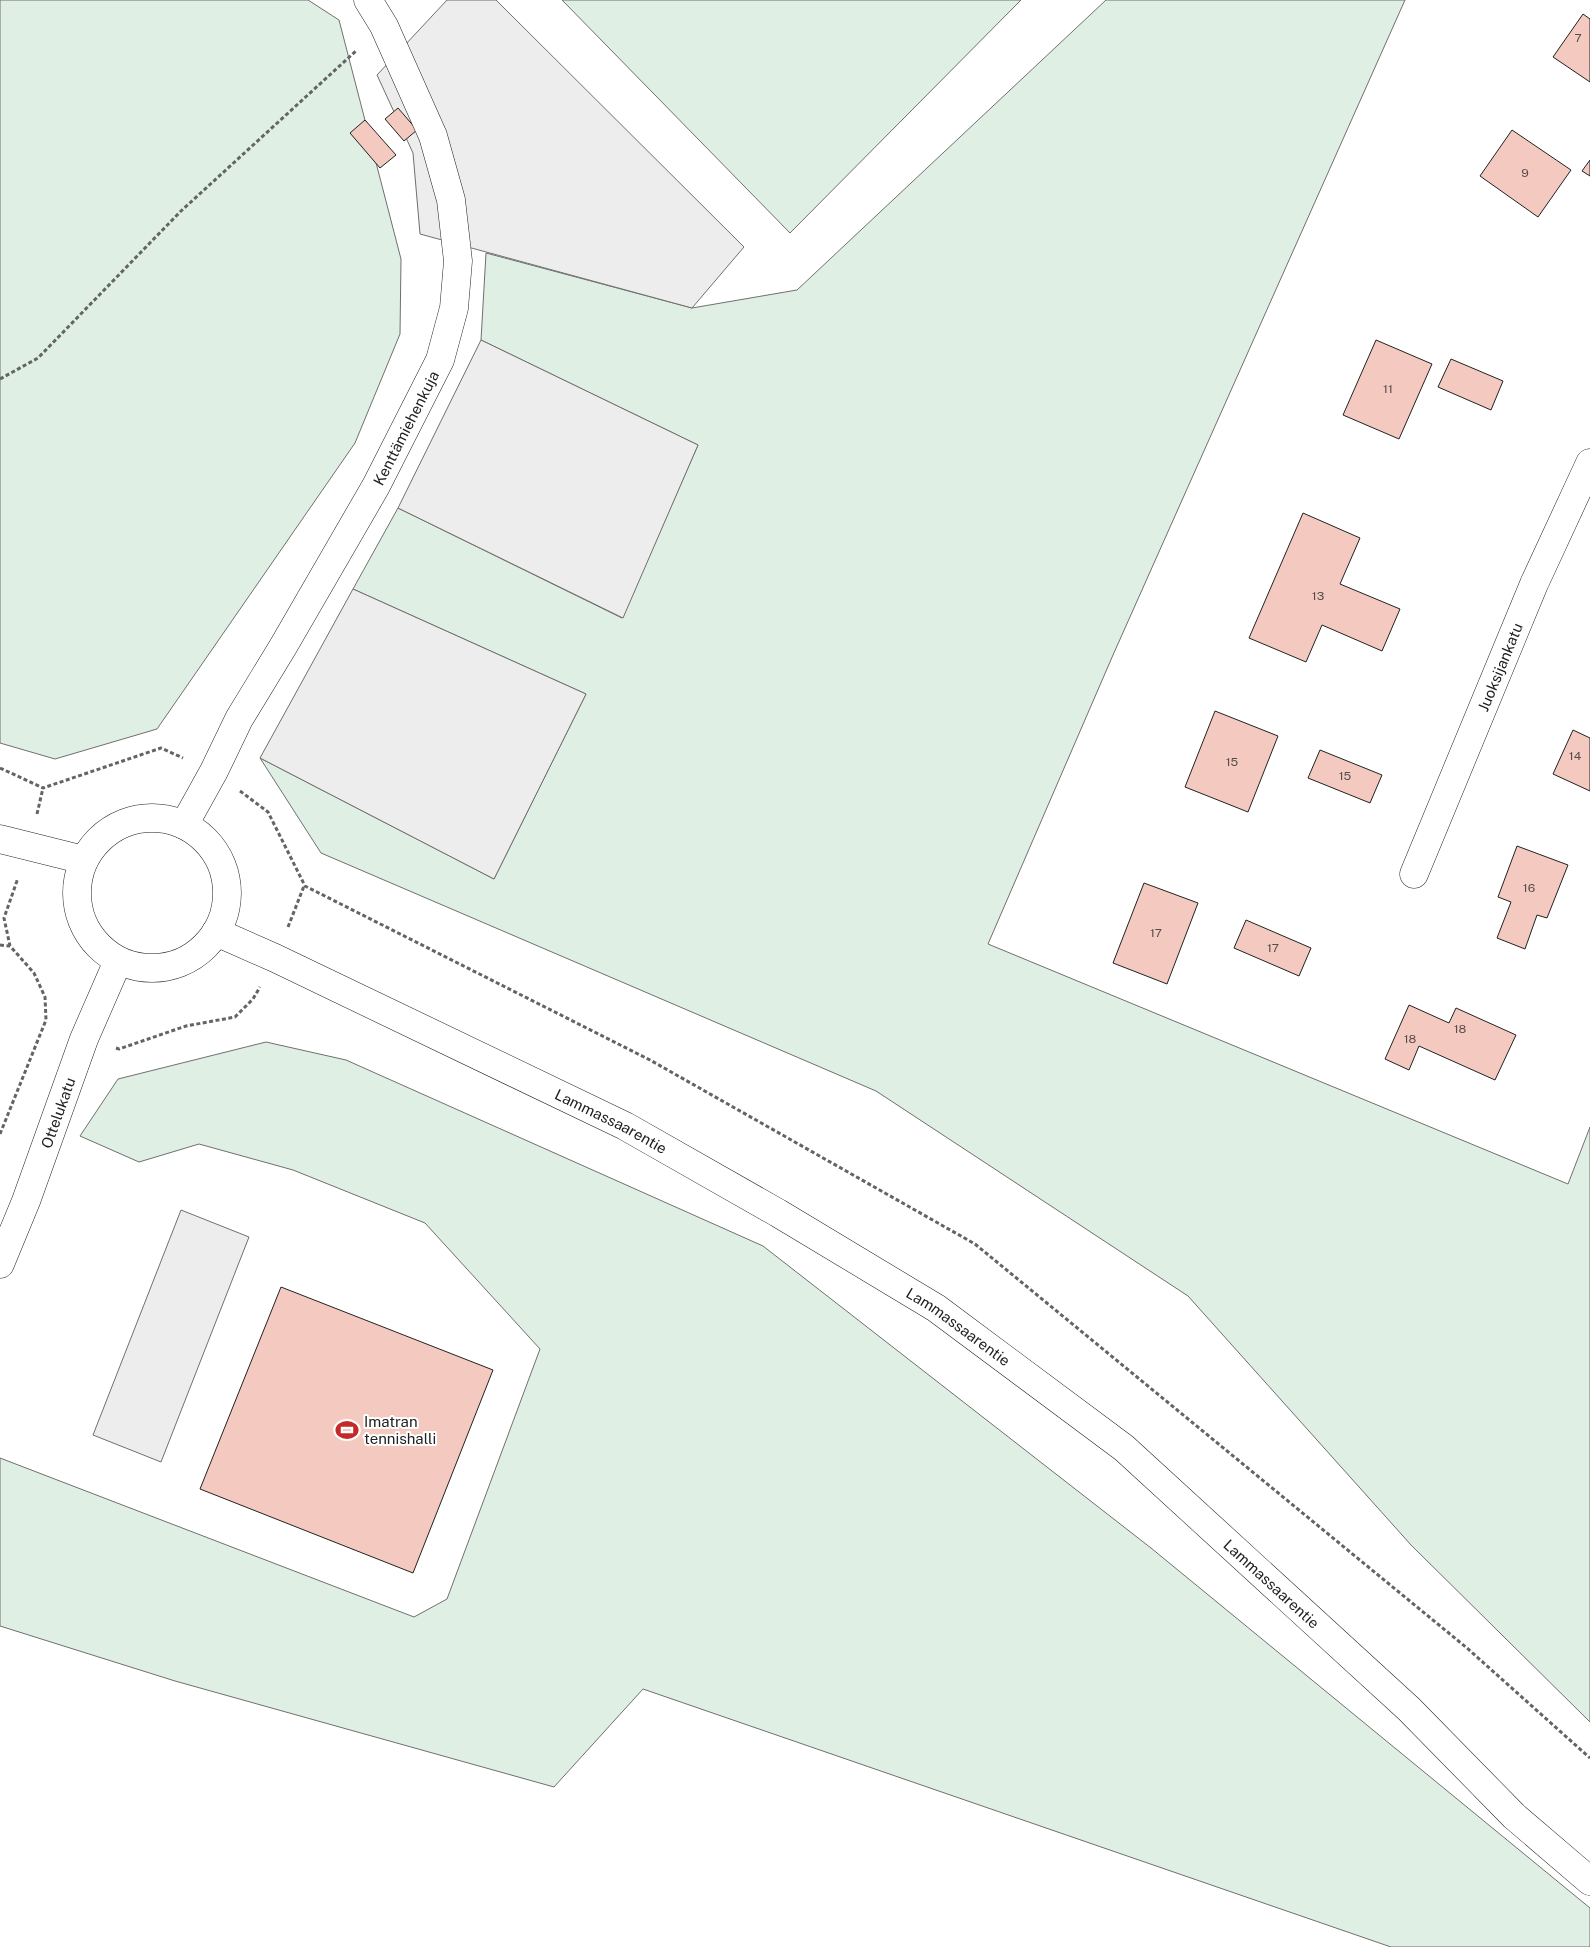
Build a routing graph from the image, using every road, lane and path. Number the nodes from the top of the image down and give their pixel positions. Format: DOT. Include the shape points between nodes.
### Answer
graph roads {
  1 [pos="368,0"];
  2 [pos="384,26"];
  3 [pos="0,379"];
  4 [pos="1590,463"];
  5 [pos="0,768"];
  6 [pos="214,771"];
  7 [pos="44,788"];
  8 [pos="184,825"];
  9 [pos="0,839"];
  10 [pos="28,846"];
  11 [pos="84,860"];
  12 [pos="1414,874"];
  13 [pos="305,886"];
  14 [pos="216,932"];
  15 [pos="0,945"];
  16 [pos="10,946"];
  17 [pos="275,958"];
  18 [pos="118,961"];
  19 [pos="84,1039"];
  20 [pos="0,1134"];
  21 [pos="0,1264"];
  22 [pos="1590,1758"];
  23 [pos="1590,1881"];
  1 -- 2 [label="street, Kenttämiehenkuja"];
  2 -- 3 [label="path" via="181,211 38,358"];
  2 -- 6 [label="street, Kenttämiehenkuja" via="433,136 451,200 458,260 454,308 440,360 376,486 239,719"];
  4 -- 12 [label="street, Juoksijankatu" via="1534,584"];
  5 -- 7 [label="path"];
  6 -- 7 [label="path" via="161,748"];
  6 -- 8 [label="street, Kenttämiehenkuja"];
  6 -- 13 [label="path" via="268,812"];
  7 -- 10 [label="path"];
  8 -- 11 [label="street" via="156,817 127,821 102,837"];
  8 -- 14 [label="street" via="202,836 216,852 224,871 225,913"];
  9 -- 10 [label="street"];
  10 -- 11 [label="street"];
  10 -- 16 [label="path" via="4,918"];
  11 -- 18 [label="street" via="76,888 80,917 95,943"];
  13 -- 17 [label="path"];
  13 -- 22 [label="path" via="650,1060 975,1244 1467,1648"];
  14 -- 17 [label="street, Lammassaarentie"];
  14 -- 18 [label="street" via="198,953 172,966 145,968"];
  15 -- 16 [label="path"];
  16 -- 20 [label="path" via="34,972 45,997 46,1020"];
  17 -- 19 [label="path" via="253,999 235,1017 186,1026 119,1049"];
  17 -- 23 [label="street, Lammassaarentie" via="625,1126 936,1308 1124,1448 1409,1709 1514,1816"];
  18 -- 19 [label="street, Ottelukatu"];
  19 -- 21 [label="street, Ottelukatu"];
}
